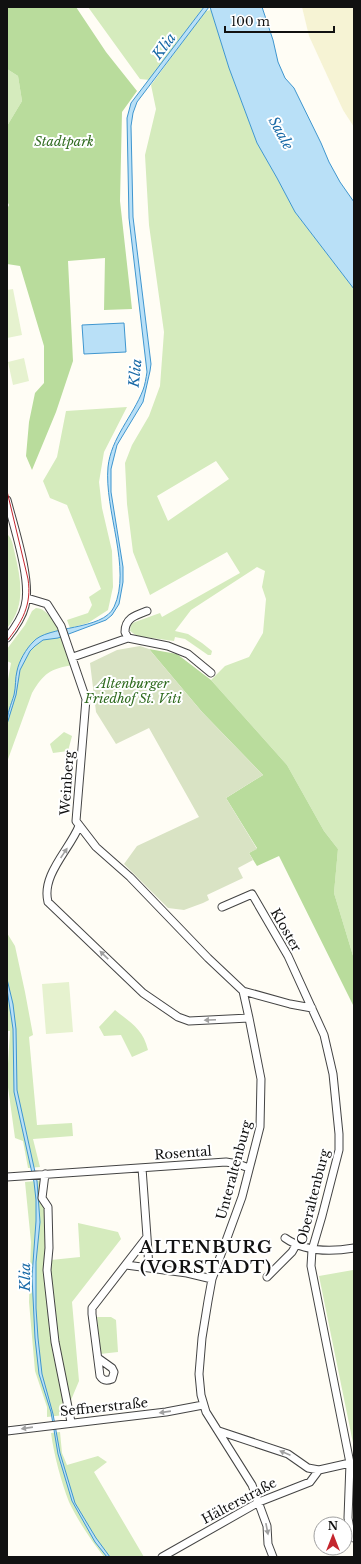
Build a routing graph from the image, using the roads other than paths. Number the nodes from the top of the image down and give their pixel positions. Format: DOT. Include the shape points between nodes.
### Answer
graph roads {
  1 [pos="7,500"];
  2 [pos="10,526"];
  3 [pos="27,598"];
  4 [pos="147,611"];
  5 [pos="7,638"];
  6 [pos="128,638"];
  7 [pos="73,657"];
  8 [pos="211,673"];
  9 [pos="79,826"];
  10 [pos="222,907"];
  11 [pos="243,991"];
  12 [pos="312,1008"];
  13 [pos="249,1018"];
  14 [pos="142,1168"];
  15 [pos="249,1168"];
  16 [pos="43,1175"];
  17 [pos="7,1177"];
  18 [pos="147,1237"];
  19 [pos="285,1238"];
  20 [pos="296,1245"];
  21 [pos="354,1248"];
  22 [pos="312,1250"];
  23 [pos="126,1265"];
  24 [pos="149,1268"];
  25 [pos="267,1277"];
  26 [pos="212,1279"];
  27 [pos="98,1358"];
  28 [pos="204,1405"];
  29 [pos="71,1422"];
  30 [pos="219,1430"];
  31 [pos="7,1431"];
  32 [pos="350,1463"];
  33 [pos="319,1470"];
  34 [pos="259,1502"];
  35 [pos="354,1538"];
  36 [pos="162,1557"];
  37 [pos="273,1557"];
  1 -- 2 [label="street"];
  2 -- 3 [label="street" via="27,580"];
  3 -- 5 [label="street" via="20,620"];
  3 -- 7 [label="street, Weinberg" via="47,604 61,626"];
  4 -- 6 [label="street" via="127,621 125,632"];
  6 -- 7 [label="street"];
  6 -- 8 [label="street" via="168,646 188,654"];
  7 -- 9 [label="street, Weinberg" via="86,699 77,800 76,821"];
  9 -- 11 [label="street, Weinberg" via="96,847 130,877"];
  13 -- 9 [label="street, one-way" via="188,1021 178,1017 143,993 48,902 53,869 76,835"];
  10 -- 12 [label="street, Kloster" via="252,894 288,956"];
  11 -- 12 [label="street"];
  11 -- 13 [label="street, Unteraltenburg"];
  12 -- 22 [label="street, Oberaltenburg" via="324,1035 333,1074 339,1140"];
  13 -- 15 [label="street, Unteraltenburg" via="261,1079 260,1127"];
  14 -- 15 [label="street, Rosental" via="226,1162"];
  14 -- 16 [label="street, Rosental"];
  14 -- 18 [label="street"];
  15 -- 26 [label="street, Unteraltenburg"];
  16 -- 17 [label="street, Rosental"];
  16 -- 29 [label="street" via="42,1198 48,1207 47,1270 55,1342"];
  18 -- 23 [label="street"];
  18 -- 24 [label="street"];
  19 -- 20 [label="street"];
  20 -- 22 [label="street"];
  20 -- 25 [label="street"];
  21 -- 22 [label="street"];
  22 -- 32 [label="street, Oberaltenburg" via="312,1273"];
  23 -- 24 [label="street"];
  23 -- 27 [label="street" via="92,1308"];
  24 -- 26 [label="street"];
  26 -- 28 [label="street, Unteraltenburg" via="199,1363 199,1384"];
  28 -- 29 [label="street, Seffnerstraße, one-way" via="166,1412"];
  28 -- 30 [label="street, Unteraltenburg"];
  29 -- 31 [label="street, Seffnerstraße, one-way"];
  33 -- 30 [label="street, one-way" via="308,1468 288,1454"];
  30 -- 34 [label="street, Unteraltenburg" via="252,1485"];
  32 -- 33 [label="street"];
  32 -- 35 [label="street, Oberaltenburg" via="348,1508 350,1529"];
  33 -- 34 [label="street, Hälterstraße" via="310,1482"];
  34 -- 36 [label="street, Hälterstraße"];
  34 -- 37 [label="street, Unteraltenburg, one-way"];
}
